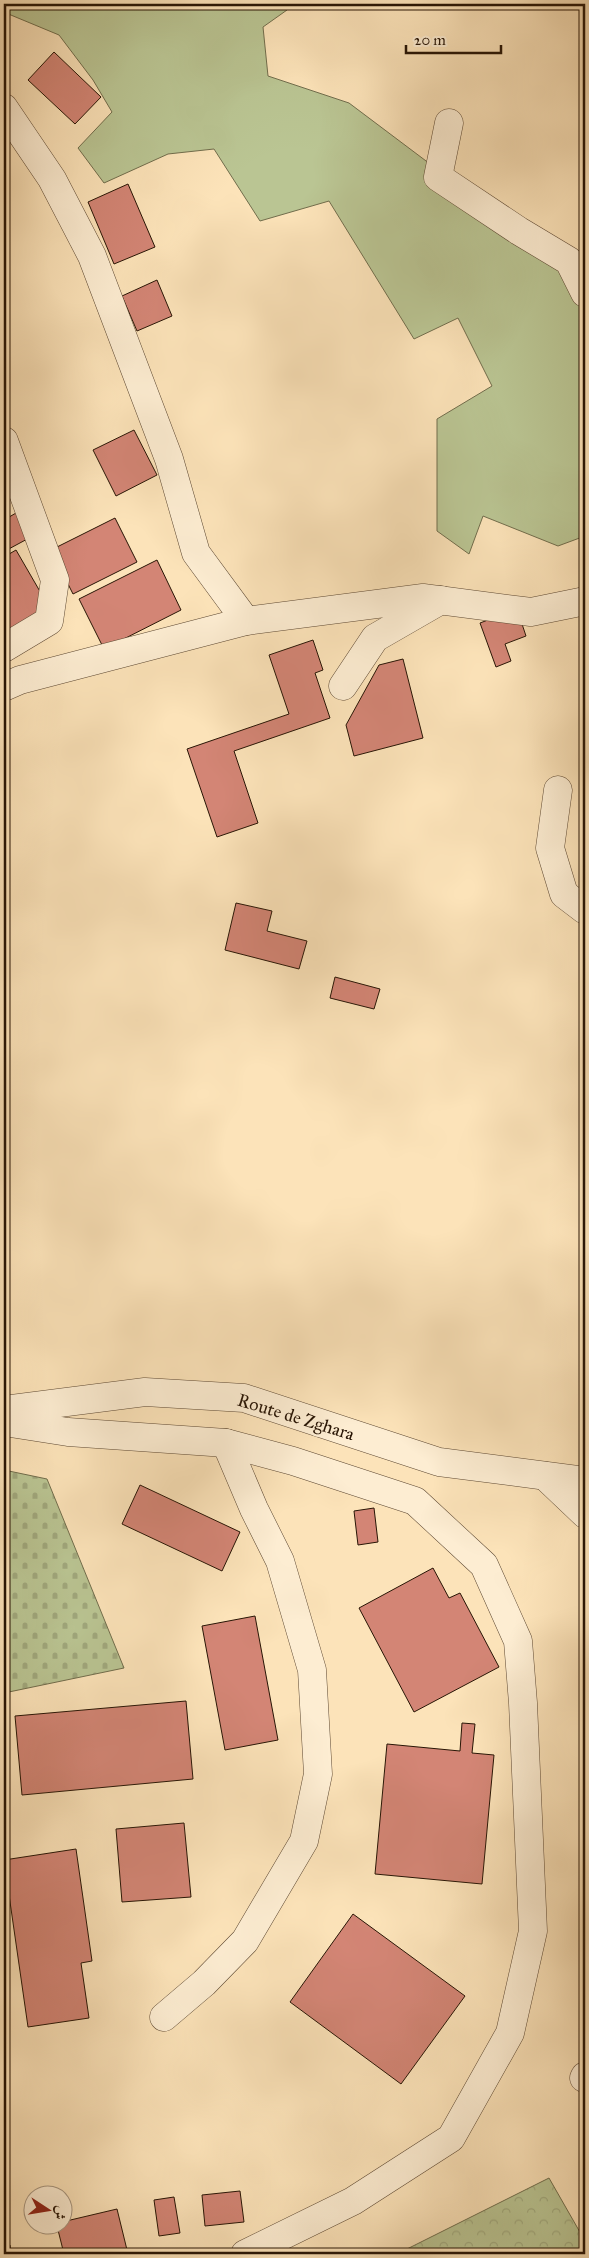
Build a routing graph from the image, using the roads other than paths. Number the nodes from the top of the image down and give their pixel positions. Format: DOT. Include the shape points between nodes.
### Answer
graph roads {
  1 [pos="4,108"];
  2 [pos="449,123"];
  3 [pos="577,256"];
  4 [pos="585,293"];
  5 [pos="4,441"];
  6 [pos="441,600"];
  7 [pos="585,601"];
  8 [pos="246,621"];
  9 [pos="4,648"];
  10 [pos="343,686"];
  11 [pos="4,687"];
  12 [pos="558,790"];
  13 [pos="585,910"];
  14 [pos="4,1410"];
  15 [pos="4,1422"];
  16 [pos="226,1443"];
  17 [pos="545,1476"];
  18 [pos="585,1481"];
  19 [pos="585,1514"];
  20 [pos="164,2017"];
  21 [pos="246,2254"];
  1 -- 8 [label="street" via="52,179 92,256 169,459 196,553"];
  2 -- 3 [label="street" via="438,177 519,231"];
  3 -- 4 [label="street"];
  5 -- 9 [label="street" via="55,580 49,621"];
  6 -- 7 [label="street" via="531,612"];
  6 -- 8 [label="street" via="423,598"];
  6 -- 10 [label="street" via="375,638"];
  8 -- 11 [label="street" via="20,680"];
  12 -- 13 [label="street" via="550,848 564,894"];
  14 -- 17 [label="street, Route de Zghara" via="145,1392 244,1398 438,1462"];
  15 -- 16 [label="street" via="68,1432"];
  16 -- 20 [label="street" via="280,1561 312,1670 318,1774 304,1841 245,1941 204,1983"];
  16 -- 21 [label="street" via="293,1461 414,1501 484,1565 518,1641 533,1931 510,2033 451,2138 353,2201"];
  17 -- 18 [label="street, Route de Zghara"];
  17 -- 19 [label="street"];
}
